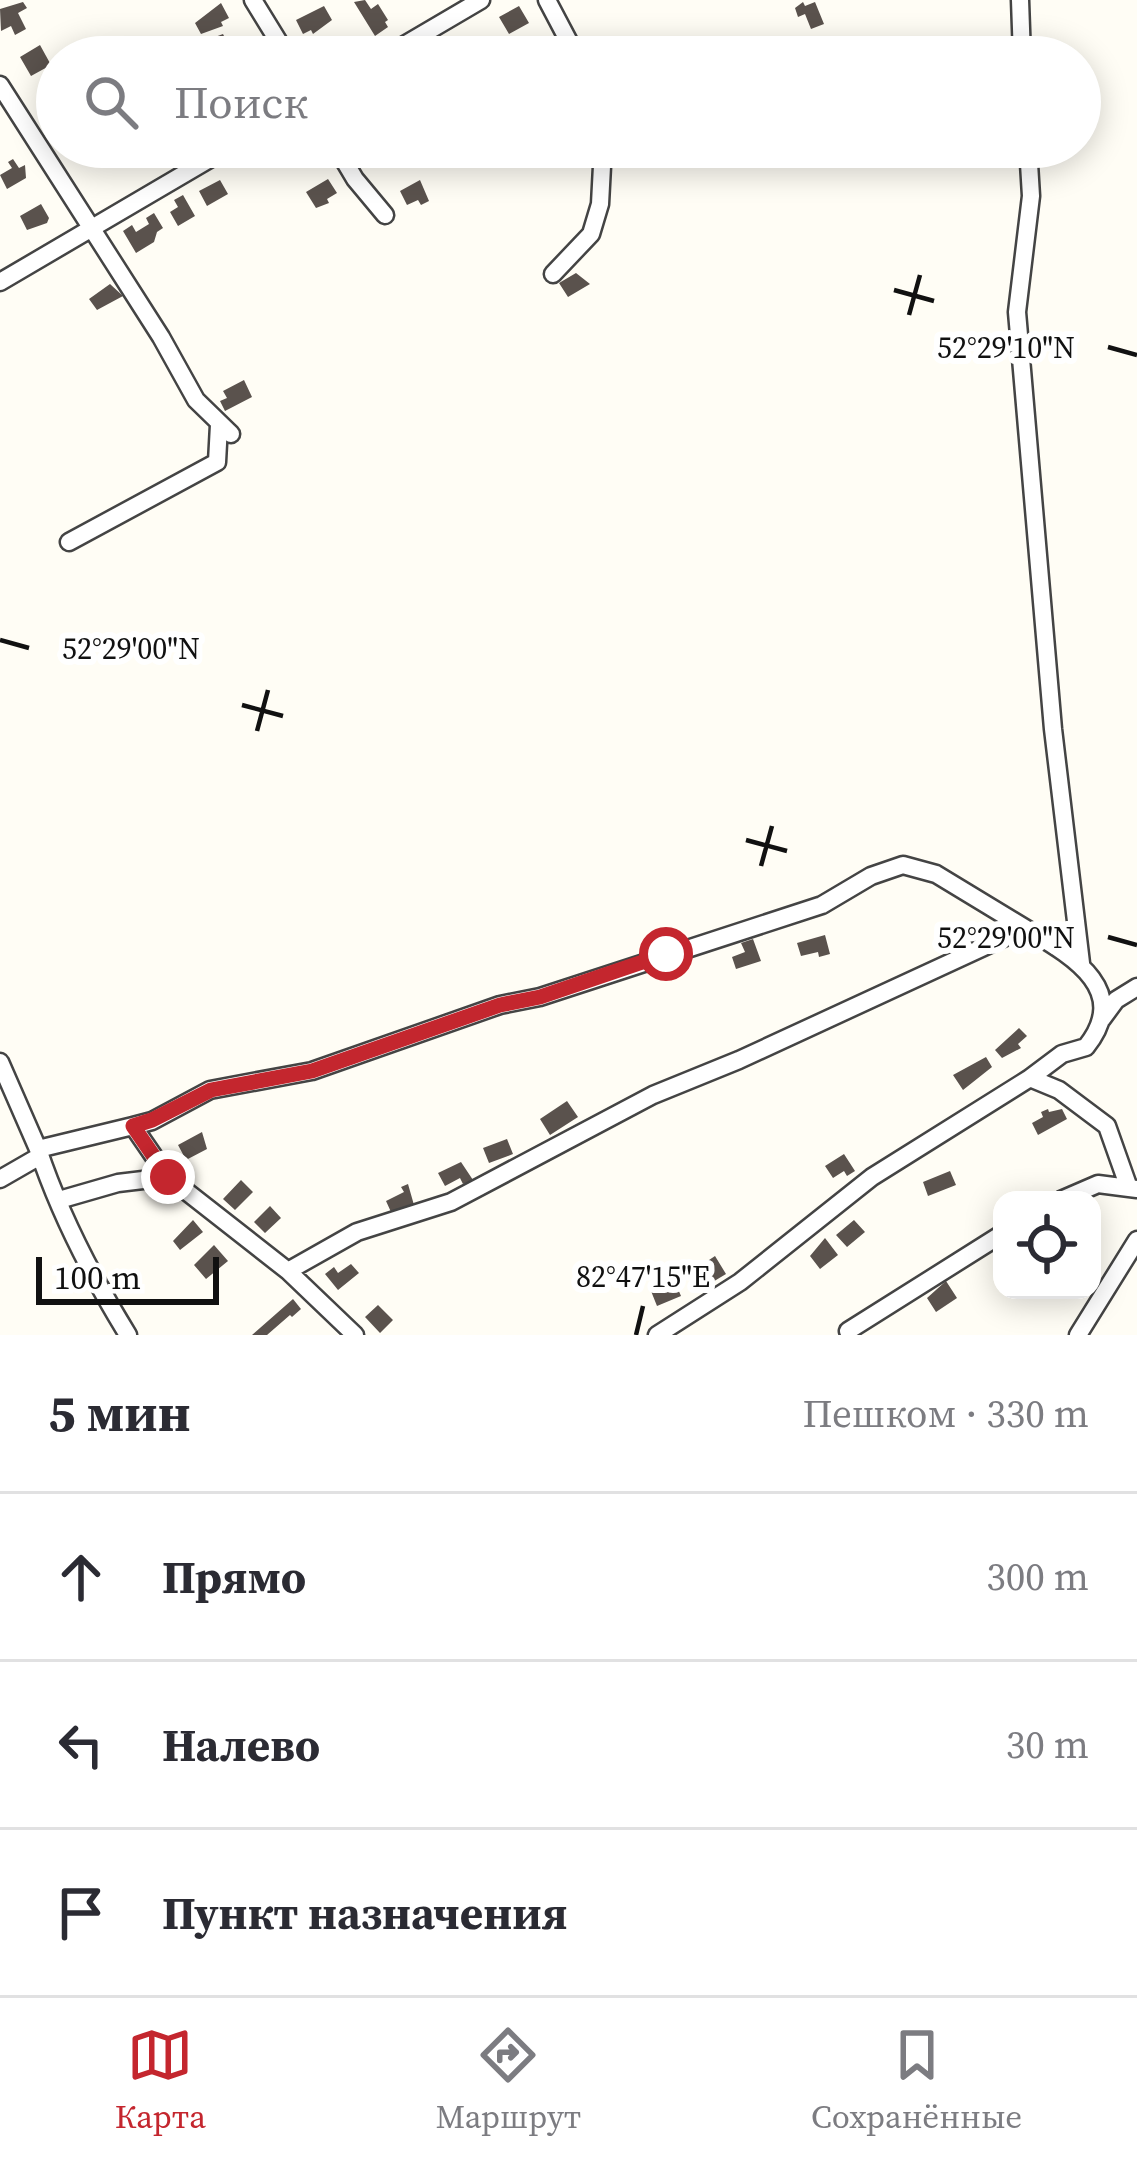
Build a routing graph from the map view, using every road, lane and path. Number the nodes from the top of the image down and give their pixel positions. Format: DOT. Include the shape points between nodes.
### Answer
graph roads {
  1 [pos="253,0"];
  2 [pos="481,0"];
  3 [pos="547,0"];
  4 [pos="1020,0"];
  5 [pos="275,36"];
  6 [pos="420,36"];
  7 [pos="566,36"];
  8 [pos="1021,36"];
  9 [pos="0,85"];
  10 [pos="36,142"];
  11 [pos="52,168"];
  12 [pos="195,168"];
  13 [pos="348,168"];
  14 [pos="602,168"];
  15 [pos="1029,168"];
  16 [pos="385,215"];
  17 [pos="91,230"];
  18 [pos="553,274"];
  19 [pos="0,282"];
  20 [pos="69,542"];
  21 [pos="1025,928"];
  22 [pos="1081,963"];
  23 [pos="1137,987"];
  24 [pos="1102,1019"];
  25 [pos="0,1062"];
  26 [pos="1030,1078"];
  27 [pos="133,1126"];
  28 [pos="39,1152"];
  29 [pos="168,1177"];
  30 [pos="0,1179"];
  31 [pos="1133,1188"];
  32 [pos="1082,1191"];
  33 [pos="59,1200"];
  34 [pos="993,1240"];
  35 [pos="1137,1240"];
  36 [pos="288,1271"];
  37 [pos="848,1331"];
  38 [pos="128,1335"];
  39 [pos="355,1335"];
  40 [pos="657,1335"];
  41 [pos="1078,1335"];
  1 -- 5 [label="street"];
  2 -- 6 [label="street"];
  3 -- 7 [label="street"];
  4 -- 8 [label="street"];
  9 -- 10 [label="street"];
  11 -- 17 [label="street"];
  12 -- 17 [label="street"];
  13 -- 16 [label="street"];
  14 -- 18 [label="street" via="591,234"];
  15 -- 22 [label="street" via="1016,311"];
  17 -- 19 [label="street"];
  17 -- 20 [label="street" via="196,400 225,430 218,462"];
  21 -- 22 [label="street"];
  21 -- 27 [label="street" via="936,874 903,865 822,904 312,1071 211,1090"];
  21 -- 36 [label="street" via="653,1095 452,1202 356,1232"];
  22 -- 24 [label="street" via="1096,982"];
  23 -- 24 [label="street"];
  24 -- 26 [label="street" via="1086,1046"];
  25 -- 28 [label="street"];
  26 -- 31 [label="street" via="1107,1126"];
  26 -- 40 [label="street" via="872,1177 740,1282"];
  27 -- 28 [label="street"];
  27 -- 29 [label="street"];
  28 -- 30 [label="street"];
  28 -- 33 [label="street"];
  29 -- 33 [label="street"];
  29 -- 36 [label="street"];
  31 -- 32 [label="street" via="1098,1184"];
  33 -- 38 [label="street"];
  34 -- 37 [label="street"];
  35 -- 41 [label="street"];
  36 -- 39 [label="street"];
}
